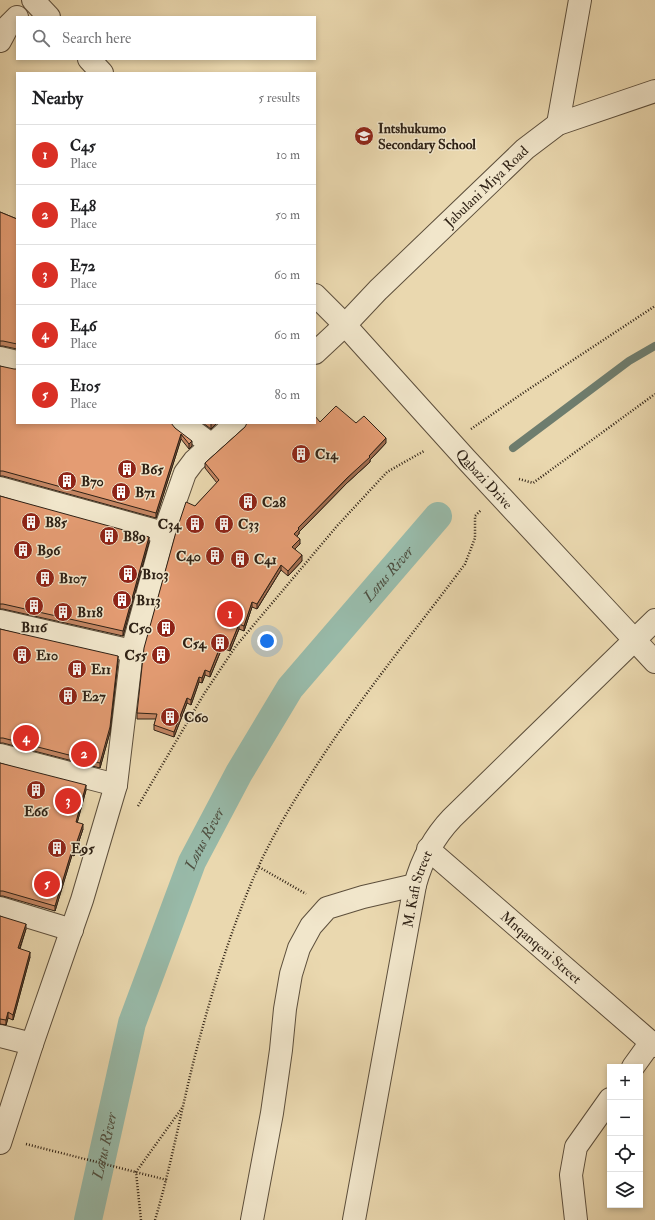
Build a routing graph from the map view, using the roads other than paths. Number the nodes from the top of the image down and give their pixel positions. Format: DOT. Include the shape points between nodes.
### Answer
graph roads {
  1 [pos="33,0"];
  2 [pos="580,0"];
  3 [pos="18,16"];
  4 [pos="48,16"];
  5 [pos="16,18"];
  6 [pos="0,41"];
  7 [pos="90,60"];
  8 [pos="101,72"];
  9 [pos="655,91"];
  10 [pos="558,124"];
  11 [pos="316,296"];
  12 [pos="345,325"];
  13 [pos="316,352"];
  14 [pos="0,358"];
  15 [pos="16,362"];
  16 [pos="183,424"];
  17 [pos="235,424"];
  18 [pos="212,445"];
  19 [pos="0,488"];
  20 [pos="164,533"];
  21 [pos="655,620"];
  22 [pos="0,621"];
  23 [pos="634,640"];
  24 [pos="132,651"];
  25 [pos="655,662"];
  26 [pos="0,755"];
  27 [pos="116,785"];
  28 [pos="428,849"];
  29 [pos="414,885"];
  30 [pos="0,908"];
  31 [pos="72,930"];
  32 [pos="0,1036"];
  33 [pos="32,1044"];
  34 [pos="653,1044"];
  35 [pos="636,1064"];
  36 [pos="609,1100"];
  37 [pos="1,1140"];
  38 [pos="252,1220"];
  39 [pos="354,1220"];
  40 [pos="576,1220"];
  1 -- 3 [label="street"];
  1 -- 4 [label="street"];
  2 -- 10 [label="street"];
  5 -- 6 [label="street"];
  7 -- 8 [label="street"];
  9 -- 10 [label="street, Jabulani Miya Road"];
  10 -- 12 [label="street, Jabulani Miya Road" via="525,149"];
  11 -- 12 [label="street, Qabazi Drive"];
  12 -- 13 [label="street, Jabulani Miya Road"];
  12 -- 23 [label="street, Qabazi Drive"];
  14 -- 15 [label="street"];
  16 -- 18 [label="street"];
  17 -- 18 [label="street"];
  18 -- 20 [label="street" via="194,461 185,474"];
  19 -- 20 [label="street"];
  20 -- 24 [label="street"];
  21 -- 23 [label="street, M. Kafi Street"];
  22 -- 24 [label="street"];
  23 -- 25 [label="street, Qabazi Drive"];
  23 -- 28 [label="street, M. Kafi Street" via="452,818"];
  24 -- 27 [label="street"];
  26 -- 27 [label="street"];
  27 -- 31 [label="street"];
  28 -- 29 [label="street, M. Kafi Street"];
  28 -- 34 [label="street, Mnqanqeni Street"];
  29 -- 38 [label="street" via="327,908 311,926 299,948 291,974 272,1113"];
  29 -- 39 [label="street, M. Kafi Street"];
  30 -- 31 [label="street"];
  31 -- 33 [label="street"];
  32 -- 33 [label="street"];
  33 -- 37 [label="street"];
  34 -- 35 [label="street"];
  36 -- 40 [label="street" via="576,1147 571,1176"];
}
